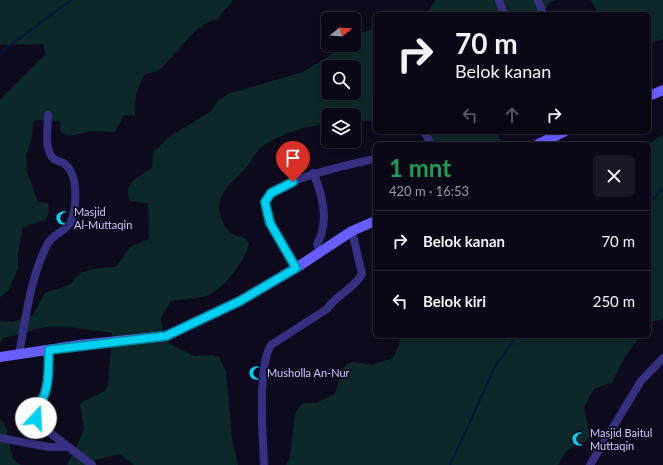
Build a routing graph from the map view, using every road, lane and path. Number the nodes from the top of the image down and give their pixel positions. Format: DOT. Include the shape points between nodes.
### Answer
graph roads {
  1 [pos="498,0"];
  2 [pos="538,0"];
  3 [pos="503,12"];
  4 [pos="542,12"];
  5 [pos="663,90"];
  6 [pos="651,95"];
  7 [pos="48,115"];
  8 [pos="553,138"];
  9 [pos="543,142"];
  10 [pos="373,159"];
  11 [pos="313,173"];
  12 [pos="373,222"];
  13 [pos="352,231"];
  14 [pos="320,251"];
  15 [pos="296,268"];
  16 [pos="49,350"];
  17 [pos="19,355"];
  18 [pos="0,357"];
  19 [pos="663,358"];
  20 [pos="0,438"];
  21 [pos="68,447"];
  22 [pos="92,465"];
  23 [pos="264,465"];
  24 [pos="590,465"];
  1 -- 3 [label="street"];
  2 -- 4 [label="street"];
  5 -- 6 [label="street"];
  7 -- 17 [label="street" via="48,146 54,159 67,166 72,174 75,184 75,205 72,220 67,228 47,244 32,288"];
  8 -- 9 [label="street"];
  10 -- 11 [label="street"];
  11 -- 14 [label="street" via="322,203 323,230 317,244"];
  11 -- 15 [label="street" via="271,193 265,202 270,223"];
  12 -- 13 [label="street"];
  13 -- 14 [label="street"];
  13 -- 23 [label="street" via="362,274 359,280 327,309 270,344 267,351 263,370"];
  14 -- 15 [label="street"];
  15 -- 16 [label="street" via="240,301 166,336"];
  16 -- 17 [label="street"];
  16 -- 21 [label="street" via="47,386 36,418"];
  17 -- 18 [label="street"];
  19 -- 24 [label="street" via="641,381"];
  20 -- 21 [label="street" via="49,447"];
  21 -- 22 [label="street"];
}
